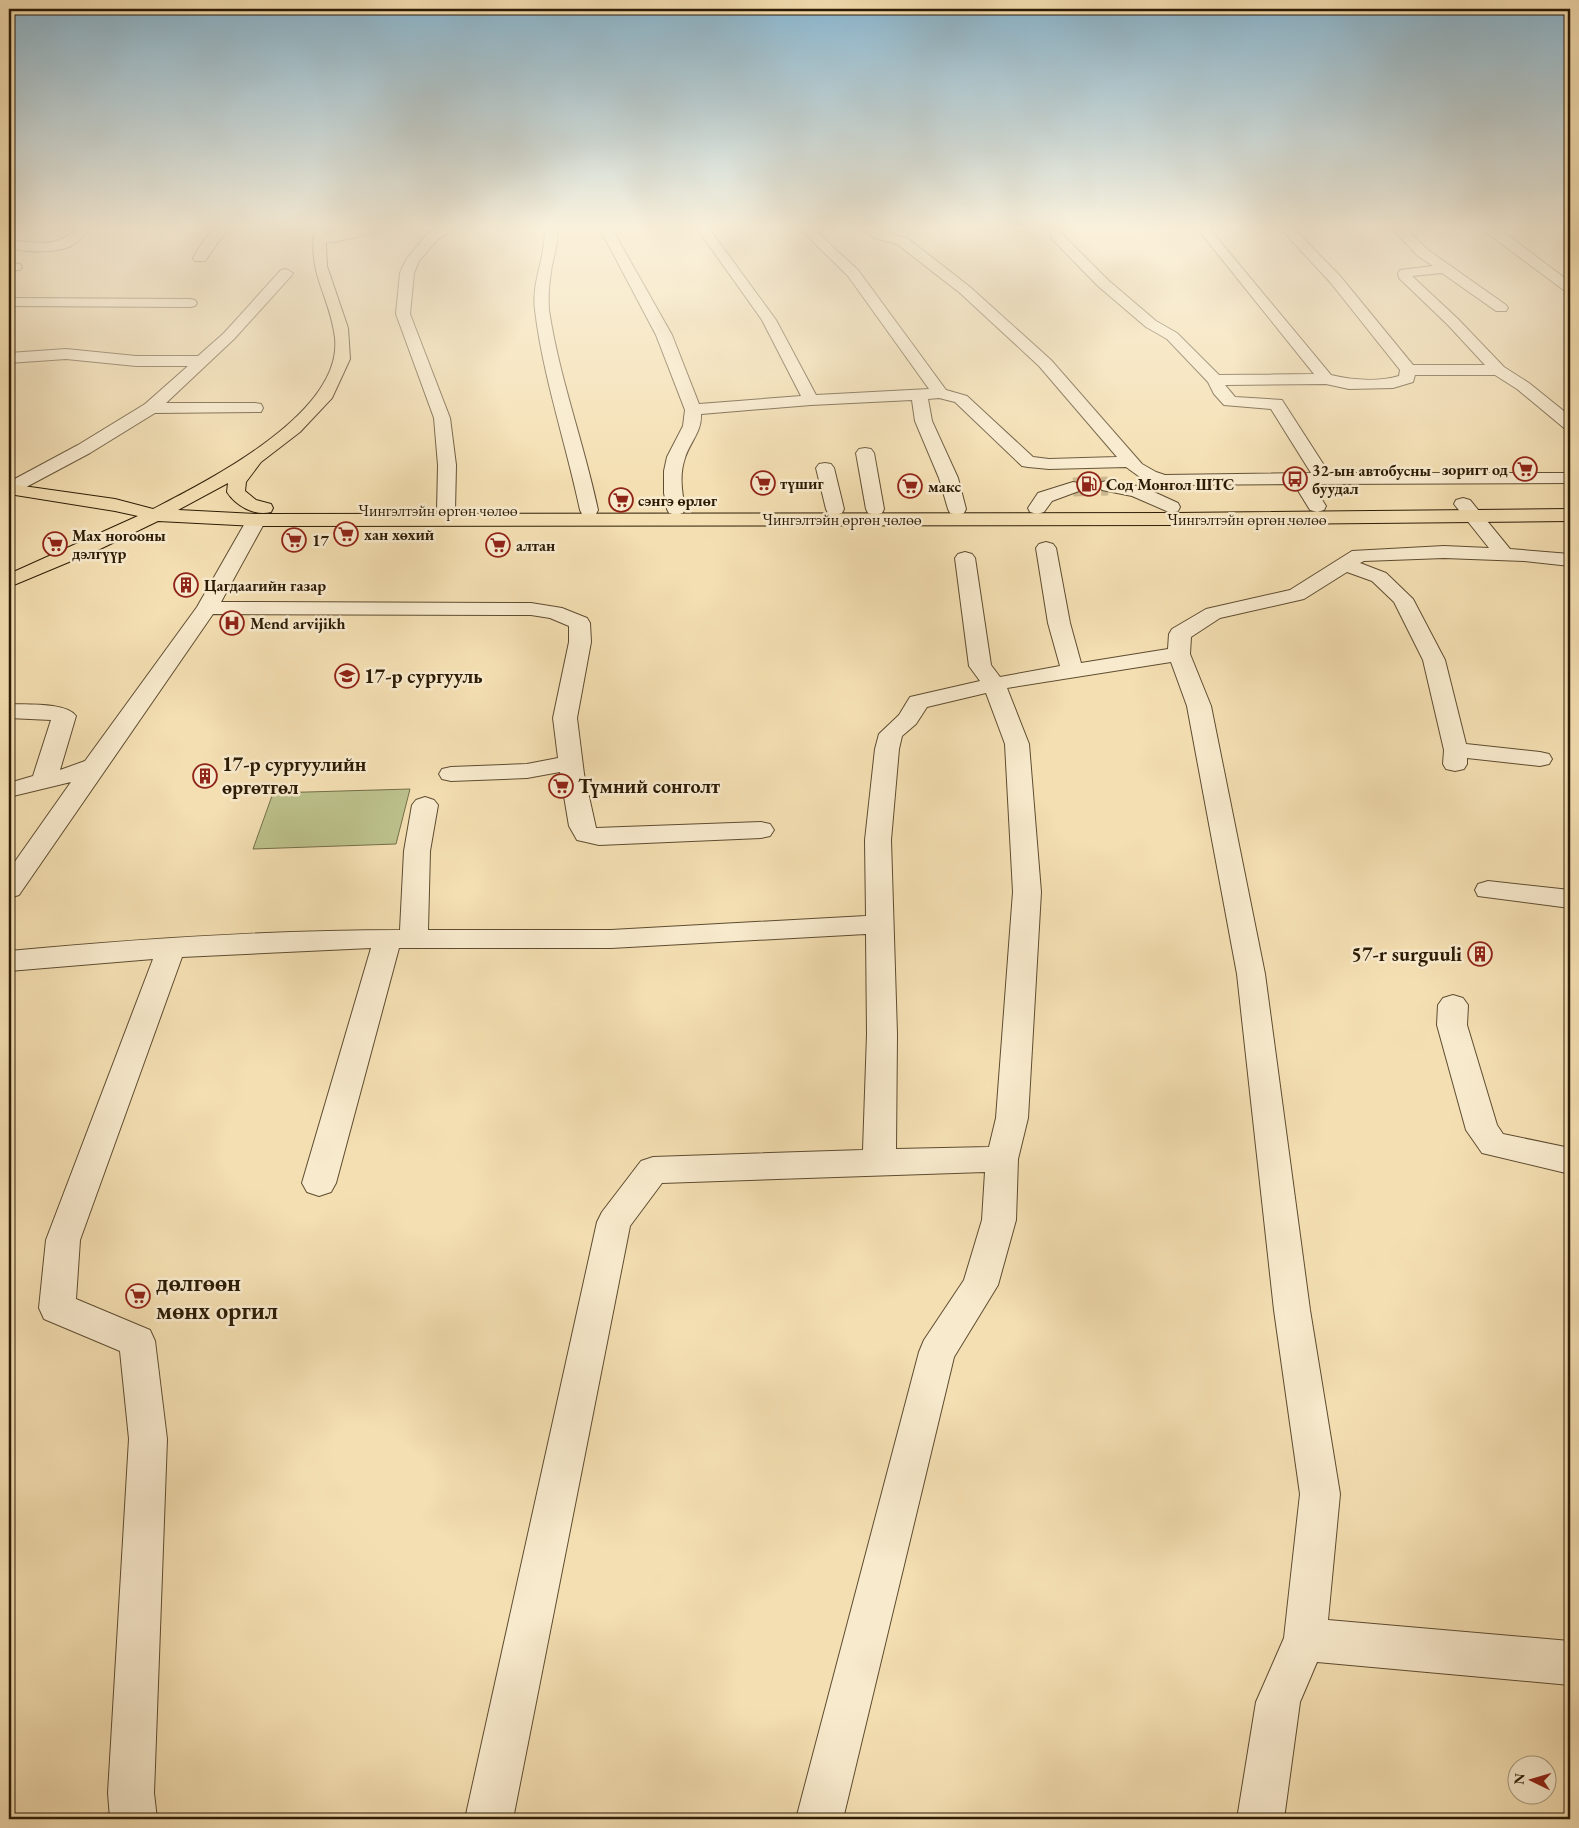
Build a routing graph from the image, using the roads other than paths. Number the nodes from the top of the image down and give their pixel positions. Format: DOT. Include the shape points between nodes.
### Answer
graph roads {
  1 [pos="251,312"];
  2 [pos="335,312"];
  3 [pos="403,312"];
  4 [pos="543,312"];
  5 [pos="652,312"];
  6 [pos="763,312"];
  7 [pos="881,312"];
  8 [pos="987,312"];
  9 [pos="1137,312"];
  10 [pos="1272,312"];
  11 [pos="1362,312"];
  12 [pos="1443,312"];
  13 [pos="9,358"];
  14 [pos="204,361"];
  15 [pos="1408,370"];
  16 [pos="1498,370"];
  17 [pos="1326,379"];
  18 [pos="1215,380"];
  19 [pos="940,393"];
  20 [pos="920,395"];
  21 [pos="811,400"];
  22 [pos="151,408"];
  23 [pos="255,408"];
  24 [pos="693,410"];
  25 [pos="1570,424"];
  26 [pos="865,453"];
  27 [pos="259,455"];
  28 [pos="1130,462"];
  29 [pos="825,468"];
  30 [pos="1300,478"];
  31 [pos="1323,478"];
  32 [pos="1570,478"];
  33 [pos="1108,486"];
  34 [pos="1073,487"];
  35 [pos="9,489"];
  36 [pos="35,493"];
  37 [pos="9,499"];
  38 [pos="1570,503"];
  39 [pos="115,505"];
  40 [pos="173,505"];
  41 [pos="1317,506"];
  42 [pos="1171,507"];
  43 [pos="958,508"];
  44 [pos="1036,508"];
  45 [pos="676,509"];
  46 [pos="835,509"];
  47 [pos="875,509"];
  48 [pos="589,510"];
  49 [pos="1468,510"];
  50 [pos="446,511"];
  51 [pos="155,514"];
  52 [pos="260,514"];
  53 [pos="1570,515"];
  54 [pos="1046,548"];
  55 [pos="1504,554"];
  56 [pos="965,558"];
  57 [pos="1570,560"];
  58 [pos="1345,564"];
  59 [pos="9,581"];
  60 [pos="208,608"];
  61 [pos="1179,654"];
  62 [pos="1072,671"];
  63 [pos="994,684"];
  64 [pos="9,711"];
  65 [pos="1540,759"];
  66 [pos="570,763"];
  67 [pos="94,766"];
  68 [pos="451,774"];
  69 [pos="44,781"];
  70 [pos="9,790"];
  71 [pos="425,805"];
  72 [pos="761,830"];
  73 [pos="9,889"];
  74 [pos="1488,890"];
  75 [pos="1570,899"];
  76 [pos="880,924"];
  77 [pos="401,939"];
  78 [pos="171,948"];
  79 [pos="9,961"];
  80 [pos="1453,1005"];
  81 [pos="1002,1160"];
  82 [pos="1570,1161"];
  83 [pos="878,1162"];
  84 [pos="319,1183"];
  85 [pos="1305,1639"];
  86 [pos="1570,1663"];
  87 [pos="133,1819"];
  88 [pos="489,1819"];
  89 [pos="820,1819"];
  90 [pos="1261,1819"];
  1 -- 14 [label="street"];
  2 -- 27 [label="main road" via="344,347 332,386 307,417"];
  3 -- 50 [label="street" via="442,418 447,465"];
  4 -- 48 [label="street"];
  5 -- 24 [label="street" via="664,335"];
  6 -- 21 [label="street"];
  7 -- 19 [label="street"];
  8 -- 28 [label="street" via="1045,363"];
  9 -- 18 [label="street" via="1172,336"];
  10 -- 17 [label="street"];
  11 -- 15 [label="street"];
  12 -- 16 [label="street"];
  13 -- 14 [label="street" via="66,354 121,360"];
  14 -- 22 [label="street"];
  15 -- 16 [label="street"];
  15 -- 17 [label="street" via="1407,379 1393,383 1349,384"];
  16 -- 25 [label="street"];
  17 -- 18 [label="street"];
  18 -- 31 [label="street" via="1230,402 1276,404"];
  19 -- 20 [label="street"];
  19 -- 28 [label="street" via="961,399 1028,462"];
  20 -- 21 [label="street"];
  20 -- 43 [label="street" via="921,413"];
  21 -- 24 [label="street"];
  22 -- 23 [label="street"];
  22 -- 35 [label="street"];
  24 -- 45 [label="street" via="693,429 674,464 672,483"];
  26 -- 47 [label="street"];
  27 -- 40 [label="main road" via="209,487"];
  27 -- 52 [label="main road" via="235,486 242,499"];
  28 -- 30 [label="street" via="1150,476 1165,480"];
  29 -- 46 [label="street"];
  30 -- 31 [label="street"];
  30 -- 41 [label="street"];
  31 -- 32 [label="street"];
  33 -- 42 [label="street" via="1136,491"];
  34 -- 44 [label="street" via="1045,497"];
  35 -- 36 [label="main road, Чингэлтэйн өргөн чөлөө"];
  36 -- 37 [label="street"];
  36 -- 39 [label="main road, Чингэлтэйн өргөн чөлөө"];
  38 -- 49 [label="main road, Чингэлтэйн өргөн чөлөө"];
  39 -- 40 [label="main road, Чингэлтэйн өргөн чөлөө"];
  39 -- 51 [label="main road, Чингэлтэйн өргөн чөлөө"];
  40 -- 51 [label="main road"];
  40 -- 52 [label="main road, Чингэлтэйн өргөн чөлөө"];
  41 -- 42 [label="main road, Чингэлтэйн өргөн чөлөө"];
  41 -- 49 [label="main road, Чингэлтэйн өргөн чөлөө"];
  42 -- 44 [label="main road, Чингэлтэйн өргөн чөлөө"];
  43 -- 44 [label="main road, Чингэлтэйн өргөн чөлөө"];
  43 -- 47 [label="main road, Чингэлтэйн өргөн чөлөө"];
  45 -- 46 [label="main road, Чингэлтэйн өргөн чөлөө"];
  45 -- 48 [label="main road, Чингэлтэйн өргөн чөлөө"];
  46 -- 47 [label="main road, Чингэлтэйн өргөн чөлөө"];
  48 -- 50 [label="main road, Чингэлтэйн өргөн чөлөө"];
  49 -- 52 [label="main road, Чингэлтэйн өргөн чөлөө" via="1186,519"];
  49 -- 53 [label="main road, Чингэлтэйн өргөн чөлөө"];
  49 -- 55 [label="street"];
  50 -- 52 [label="main road, Чингэлтэйн өргөн чөлөө"];
  51 -- 52 [label="main road, Чингэлтэйн өргөн чөлөө"];
  51 -- 59 [label="main road"];
  52 -- 60 [label="street"];
  54 -- 62 [label="street" via="1059,623"];
  55 -- 57 [label="street"];
  55 -- 58 [label="street" via="1359,555"];
  56 -- 63 [label="street" via="980,666"];
  58 -- 61 [label="street" via="1296,595 1214,613 1180,634"];
  58 -- 65 [label="street" via="1380,577 1403,599 1434,660 1455,757"];
  60 -- 66 [label="street" via="531,608 555,612 579,622 580,642 565,718"];
  60 -- 67 [label="street"];
  61 -- 62 [label="street"];
  61 -- 85 [label="street" via="1199,706 1252,974 1292,1310 1320,1494"];
  62 -- 63 [label="street"];
  63 -- 76 [label="street" via="918,702 908,719 891,734 878,840"];
  63 -- 81 [label="street" via="1018,744 1027,892 1012,1118"];
  64 -- 69 [label="street" via="64,716"];
  66 -- 68 [label="street" via="527,771"];
  66 -- 72 [label="street" via="586,834 599,838"];
  67 -- 69 [label="street"];
  67 -- 73 [label="street"];
  69 -- 70 [label="street"];
  71 -- 77 [label="street"];
  74 -- 75 [label="street"];
  76 -- 77 [label="street" via="611,939"];
  76 -- 83 [label="street" via="882,1034"];
  77 -- 78 [label="street"];
  77 -- 84 [label="street"];
  78 -- 79 [label="street"];
  78 -- 87 [label="street" via="63,1240 57,1308 137,1341 148,1440 131,1793"];
  80 -- 82 [label="street" via="1452,1024 1482,1130 1493,1144"];
  81 -- 83 [label="street"];
  81 -- 89 [label="street" via="999,1220 980,1285 937,1352"];
  83 -- 88 [label="street" via="653,1170 614,1222"];
  85 -- 86 [label="street"];
  85 -- 90 [label="street" via="1278,1702"];
}
